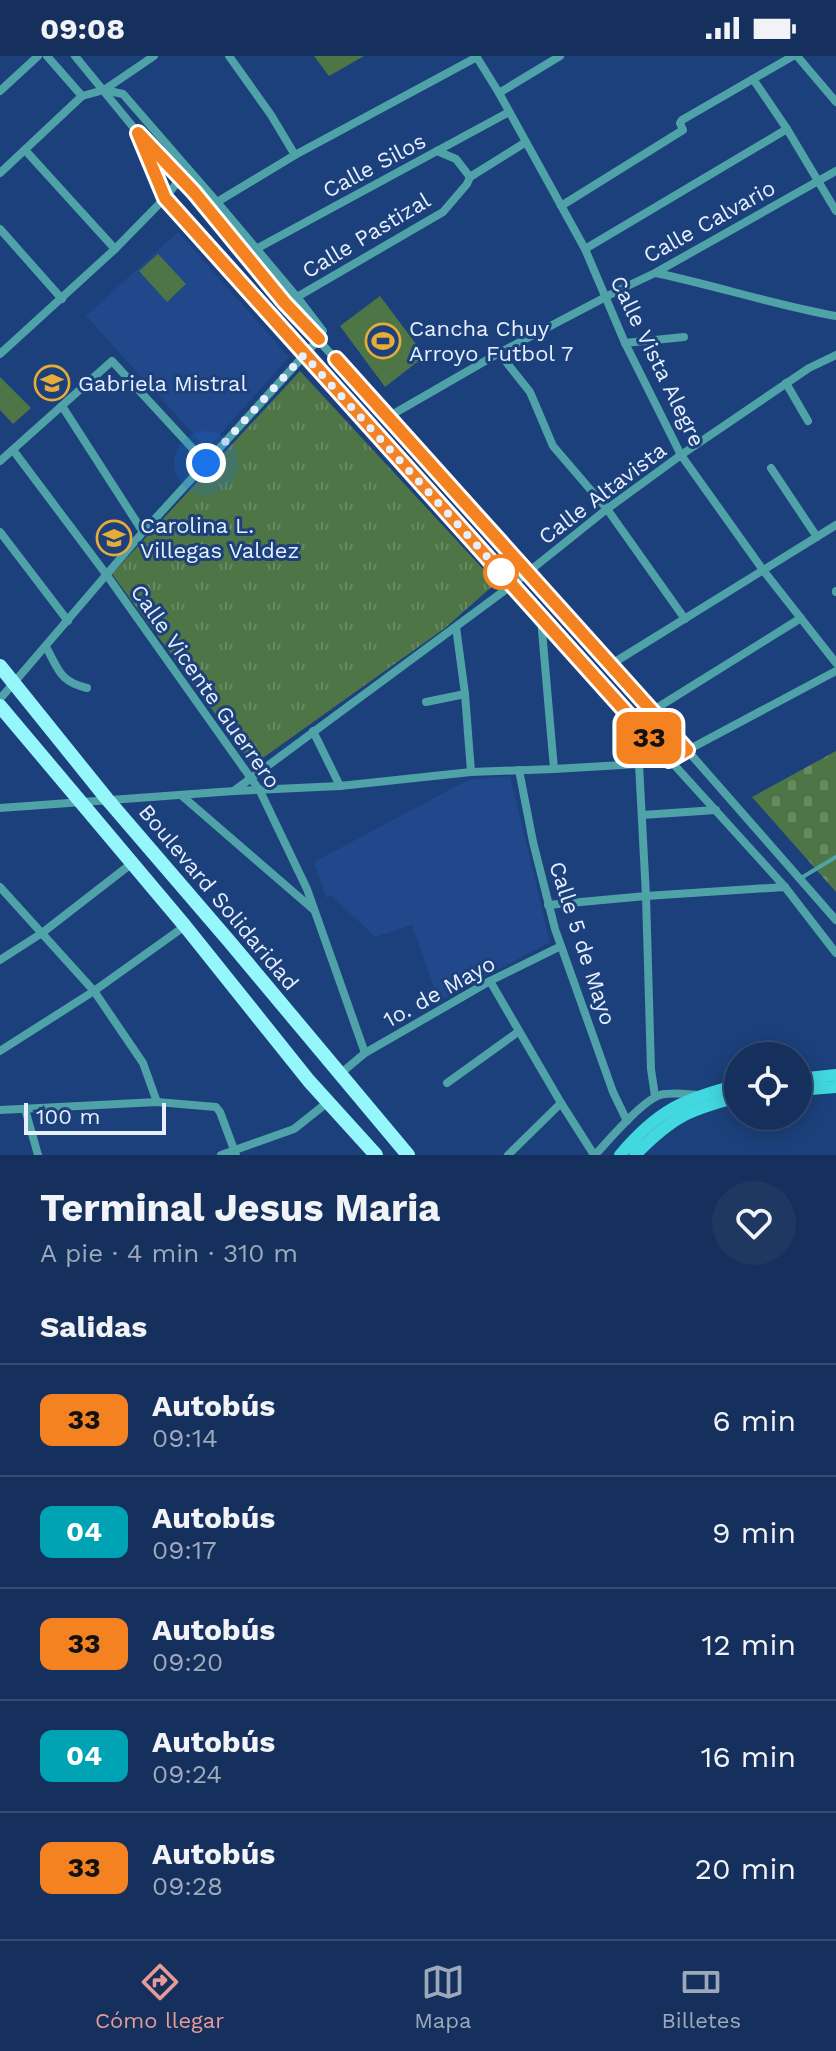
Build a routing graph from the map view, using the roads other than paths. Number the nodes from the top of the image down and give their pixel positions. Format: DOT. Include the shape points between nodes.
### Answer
graph roads {
  1 [pos="38,56"];
  2 [pos="47,56"];
  3 [pos="75,56"];
  4 [pos="154,56"];
  5 [pos="229,56"];
  6 [pos="477,56"];
  7 [pos="560,56"];
  8 [pos="795,56"];
  9 [pos="753,79"];
  10 [pos="104,90"];
  11 [pos="0,91"];
  12 [pos="499,93"];
  13 [pos="82,96"];
  14 [pos="836,102"];
  15 [pos="509,112"];
  16 [pos="787,129"];
  17 [pos="138,133"];
  18 [pos="526,142"];
  19 [pos="25,150"];
  20 [pos="437,151"];
  21 [pos="295,155"];
  22 [pos="187,167"];
  23 [pos="836,171"];
  24 [pos="0,173"];
  25 [pos="181,177"];
  26 [pos="470,177"];
  27 [pos="818,181"];
  28 [pos="165,198"];
  29 [pos="217,202"];
  30 [pos="561,206"];
  31 [pos="836,211"];
  32 [pos="0,229"];
  33 [pos="115,249"];
  34 [pos="256,249"];
  35 [pos="585,249"];
  36 [pos="655,273"];
  37 [pos="297,297"];
  38 [pos="606,297"];
  39 [pos="62,299"];
  40 [pos="836,316"];
  41 [pos="684,337"];
  42 [pos="319,339"];
  43 [pos="625,343"];
  44 [pos="2,348"];
  45 [pos="499,353"];
  46 [pos="304,355"];
  47 [pos="836,355"];
  48 [pos="786,383"];
  49 [pos="62,406"];
  50 [pos="388,417"];
  51 [pos="808,421"];
  52 [pos="13,450"];
  53 [pos="681,455"];
  54 [pos="0,461"];
  55 [pos="206,463"];
  56 [pos="771,468"];
  57 [pos="607,509"];
  58 [pos="836,525"];
  59 [pos="0,532"];
  60 [pos="143,532"];
  61 [pos="817,537"];
  62 [pos="763,570"];
  63 [pos="527,572"];
  64 [pos="106,574"];
  65 [pos="512,585"];
  66 [pos="541,618"];
  67 [pos="801,618"];
  68 [pos="685,619"];
  69 [pos="68,621"];
  70 [pos="456,627"];
  71 [pos="46,647"];
  72 [pos="836,663"];
  73 [pos="610,665"];
  74 [pos="0,666"];
  75 [pos="836,671"];
  76 [pos="14,683"];
  77 [pos="87,688"];
  78 [pos="465,694"];
  79 [pos="0,699"];
  80 [pos="426,702"];
  81 [pos="0,706"];
  82 [pos="652,711"];
  83 [pos="313,731"];
  84 [pos="687,750"];
  85 [pos="669,760"];
  86 [pos="639,764"];
  87 [pos="554,769"];
  88 [pos="519,770"];
  89 [pos="471,772"];
  90 [pos="250,777"];
  91 [pos="340,786"];
  92 [pos="234,791"];
  93 [pos="260,791"];
  94 [pos="181,795"];
  95 [pos="107,799"];
  96 [pos="81,801"];
  97 [pos="0,808"];
  98 [pos="716,810"];
  99 [pos="642,815"];
  100 [pos="836,857"];
  101 [pos="131,864"];
  102 [pos="801,878"];
  103 [pos="0,887"];
  104 [pos="785,887"];
  105 [pos="646,896"];
  106 [pos="548,905"];
  107 [pos="314,911"];
  108 [pos="836,920"];
  109 [pos="185,926"];
  110 [pos="42,933"];
  111 [pos="561,946"];
  112 [pos="836,953"];
  113 [pos="0,960"];
  114 [pos="490,981"];
  115 [pos="94,991"];
  116 [pos="518,1032"];
  117 [pos="0,1051"];
  118 [pos="365,1053"];
  119 [pos="340,1074"];
  120 [pos="836,1075"];
  121 [pos="812,1078"];
  122 [pos="447,1083"];
  123 [pos="836,1087"];
  124 [pos="724,1089"];
  125 [pos="812,1089"];
  126 [pos="699,1095"];
  127 [pos="655,1096"];
  128 [pos="724,1100"];
  129 [pos="157,1102"];
  130 [pos="328,1102"];
  131 [pos="561,1103"];
  132 [pos="25,1109"];
  133 [pos="0,1110"];
  134 [pos="627,1121"];
  135 [pos="368,1152"];
  136 [pos="235,1153"];
  137 [pos="38,1155"];
  138 [pos="221,1155"];
  139 [pos="408,1155"];
  140 [pos="508,1155"];
  141 [pos="595,1155"];
  142 [pos="620,1155"];
  143 [pos="635,1155"];
  1 -- 11 [label="street"];
  2 -- 13 [label="street"];
  3 -- 10 [label="street"];
  4 -- 10 [label="street"];
  5 -- 21 [label="street"];
  6 -- 12 [label="street, Calle Vista Alegre"];
  6 -- 21 [label="street"];
  7 -- 12 [label="street"];
  8 -- 9 [label="street"];
  8 -- 14 [label="street"];
  9 -- 16 [label="street"];
  9 -- 30 [label="street" via="682,120 683,130"];
  10 -- 13 [label="street"];
  10 -- 17 [label="street"];
  10 -- 22 [label="street" via="123,94"];
  12 -- 15 [label="street, Calle Vista Alegre"];
  13 -- 19 [label="street"];
  15 -- 18 [label="street, Calle Vista Alegre"];
  15 -- 20 [label="street, Calle Silos"];
  16 -- 27 [label="street"];
  16 -- 35 [label="street"];
  17 -- 25 [label="street"];
  17 -- 28 [label="street"];
  18 -- 26 [label="street, Calle Pastizal"];
  18 -- 30 [label="street, Calle Vista Alegre"];
  19 -- 24 [label="street"];
  19 -- 33 [label="street"];
  20 -- 26 [label="street" via="456,159"];
  20 -- 34 [label="street, Calle Silos"];
  21 -- 29 [label="street"];
  22 -- 25 [label="street"];
  22 -- 29 [label="street"];
  23 -- 27 [label="street, Calle Calvario"];
  25 -- 28 [label="street"];
  25 -- 42 [label="street"];
  26 -- 37 [label="street, Calle Pastizal" via="443,212"];
  27 -- 31 [label="street"];
  27 -- 36 [label="street, Calle Calvario"];
  28 -- 33 [label="street"];
  28 -- 46 [label="street"];
  29 -- 34 [label="street"];
  30 -- 35 [label="street, Calle Vista Alegre"];
  32 -- 39 [label="street"];
  33 -- 39 [label="street"];
  34 -- 37 [label="street"];
  35 -- 38 [label="street, Calle Vista Alegre"];
  36 -- 38 [label="street, Calle Calvario"];
  36 -- 40 [label="street"];
  37 -- 42 [label="street" via="323,331"];
  38 -- 43 [label="street, Calle Vista Alegre"];
  38 -- 45 [label="street, Calle Calvario"];
  39 -- 44 [label="street"];
  41 -- 43 [label="street"];
  42 -- 46 [label="street"];
  42 -- 50 [label="street"];
  43 -- 53 [label="street, Calle Vista Alegre"];
  45 -- 50 [label="street, Calle Calvario"];
  45 -- 57 [label="street" via="530,392 553,446"];
  46 -- 55 [label="street"];
  46 -- 65 [label="street"];
  47 -- 48 [label="street, Calle Altavista"];
  48 -- 51 [label="street"];
  48 -- 53 [label="street, Calle Altavista"];
  49 -- 52 [label="street"];
  49 -- 55 [label="street" via="112,361"];
  49 -- 60 [label="street"];
  50 -- 63 [label="street"];
  52 -- 54 [label="street"];
  52 -- 64 [label="street, Calle Vicente Guerrero"];
  53 -- 57 [label="street, Calle Altavista"];
  53 -- 62 [label="street, Calle Vista Alegre"];
  55 -- 60 [label="street"];
  56 -- 61 [label="street"];
  57 -- 63 [label="street, Calle Altavista"];
  57 -- 68 [label="street"];
  58 -- 61 [label="street"];
  59 -- 69 [label="street"];
  60 -- 64 [label="street"];
  61 -- 62 [label="street"];
  62 -- 67 [label="street, Calle Vista Alegre"];
  62 -- 68 [label="street"];
  63 -- 65 [label="street, Calle Altavista"];
  63 -- 73 [label="street"];
  64 -- 69 [label="street"];
  64 -- 90 [label="street, Calle Vicente Guerrero"];
  65 -- 66 [label="street"];
  65 -- 70 [label="street, Calle Altavista"];
  66 -- 85 [label="street"];
  66 -- 87 [label="street"];
  67 -- 72 [label="street, Calle Vista Alegre"];
  67 -- 82 [label="street"];
  68 -- 73 [label="street"];
  69 -- 71 [label="street"];
  70 -- 78 [label="street"];
  70 -- 83 [label="street, Calle Altavista"];
  71 -- 76 [label="street"];
  71 -- 77 [label="street" via="64,679"];
  73 -- 82 [label="street"];
  74 -- 76 [label="main road, Boulevard Solidaridad"];
  75 -- 84 [label="street"];
  76 -- 79 [label="street"];
  76 -- 95 [label="main road, Boulevard Solidaridad"];
  78 -- 80 [label="street"];
  78 -- 89 [label="street"];
  81 -- 96 [label="main road, Boulevard Solidaridad"];
  82 -- 84 [label="street"];
  83 -- 90 [label="street, Calle Altavista"];
  83 -- 91 [label="street"];
  84 -- 85 [label="street"];
  84 -- 102 [label="street"];
  85 -- 86 [label="street"];
  85 -- 98 [label="street"];
  86 -- 87 [label="street"];
  86 -- 99 [label="street"];
  87 -- 88 [label="street"];
  88 -- 89 [label="street"];
  88 -- 106 [label="street, Calle 5 de Mayo"];
  89 -- 91 [label="street"];
  90 -- 92 [label="street, Calle Altavista"];
  90 -- 93 [label="street, Calle Vicente Guerrero"];
  91 -- 93 [label="street"];
  92 -- 93 [label="street"];
  92 -- 94 [label="street"];
  93 -- 107 [label="street, Calle Vicente Guerrero"];
  94 -- 95 [label="street"];
  94 -- 107 [label="street"];
  95 -- 96 [label="street"];
  95 -- 119 [label="main road, Boulevard Solidaridad"];
  96 -- 97 [label="street"];
  96 -- 101 [label="main road, Boulevard Solidaridad"];
  98 -- 99 [label="street"];
  98 -- 104 [label="street"];
  99 -- 105 [label="street"];
  100 -- 102 [label="lane"];
  101 -- 109 [label="main road, Boulevard Solidaridad"];
  101 -- 110 [label="street"];
  102 -- 108 [label="street"];
  103 -- 110 [label="street"];
  104 -- 105 [label="street"];
  104 -- 112 [label="street"];
  105 -- 106 [label="street"];
  105 -- 127 [label="street"];
  106 -- 111 [label="street, Calle 5 de Mayo"];
  107 -- 118 [label="street, Calle Vicente Guerrero"];
  109 -- 115 [label="street"];
  109 -- 130 [label="main road, Boulevard Solidaridad"];
  110 -- 113 [label="street"];
  110 -- 115 [label="street"];
  111 -- 114 [label="street, 1o. de Mayo"];
  111 -- 134 [label="street, Calle 5 de Mayo"];
  114 -- 116 [label="street"];
  114 -- 118 [label="street, 1o. de Mayo"];
  115 -- 117 [label="street"];
  115 -- 129 [label="street" via="143,1063"];
  116 -- 122 [label="street"];
  116 -- 131 [label="street"];
  118 -- 119 [label="street, 1o. de Mayo"];
  119 -- 139 [label="main road, Boulevard Solidaridad"];
  120 -- 121 [label="street"];
  123 -- 125 [label="street"];
  124 -- 126 [label="street"];
  126 -- 127 [label="street"];
  126 -- 142 [label="street" via="662,1114"];
  127 -- 134 [label="street"];
  128 -- 143 [label="street" via="687,1112"];
  129 -- 132 [label="street"];
  129 -- 136 [label="street" via="216,1107"];
  130 -- 135 [label="main road, Boulevard Solidaridad"];
  130 -- 136 [label="street" via="294,1129"];
  131 -- 140 [label="street"];
  131 -- 141 [label="street"];
  132 -- 133 [label="street"];
  132 -- 137 [label="street"];
  134 -- 141 [label="street"];
  136 -- 138 [label="street"];
}
